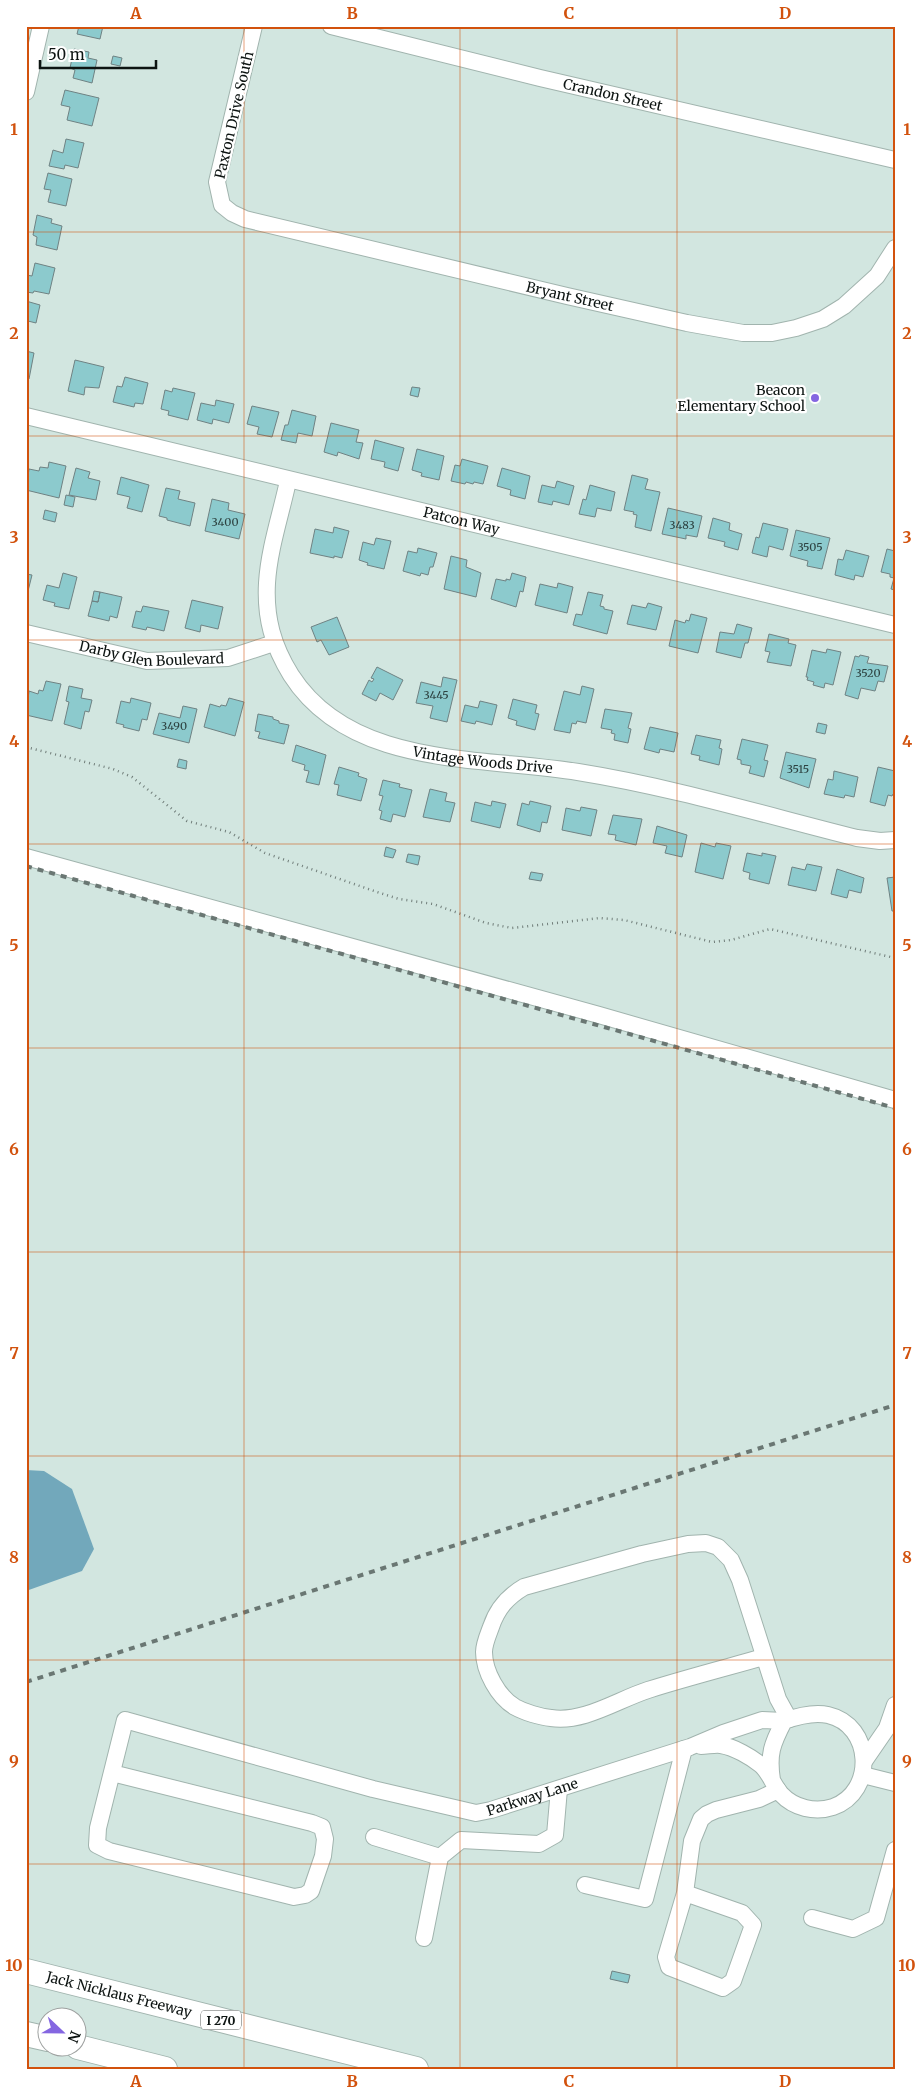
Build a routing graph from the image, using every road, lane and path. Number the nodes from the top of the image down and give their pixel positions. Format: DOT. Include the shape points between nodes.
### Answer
graph roads {
  1 [pos="41,26"];
  2 [pos="254,26"];
  3 [pos="331,26"];
  4 [pos="26,92"];
  5 [pos="895,160"];
  6 [pos="222,204"];
  7 [pos="895,248"];
  8 [pos="26,416"];
  9 [pos="288,480"];
  10 [pos="895,626"];
  11 [pos="26,633"];
  12 [pos="274,643"];
  13 [pos="26,748"];
  14 [pos="895,840"];
  15 [pos="26,856"];
  16 [pos="895,958"];
  17 [pos="895,1100"];
  18 [pos="764,1657"];
  19 [pos="895,1705"];
  20 [pos="786,1720"];
  21 [pos="687,1748"];
  22 [pos="864,1767"];
  23 [pos="112,1773"];
  24 [pos="895,1783"];
  25 [pos="775,1785"];
  26 [pos="559,1789"];
  27 [pos="374,1837"];
  28 [pos="440,1857"];
  29 [pos="893,1860"];
  30 [pos="585,1886"];
  31 [pos="685,1893"];
  32 [pos="812,1918"];
  33 [pos="424,1938"];
  34 [pos="26,1971"];
  35 [pos="88,2050"];
  36 [pos="165,2069"];
  37 [pos="416,2069"];
  1 -- 4 [label="street"];
  2 -- 6 [label="street, Paxton Drive South" via="217,182"];
  3 -- 5 [label="street, Crandon Street"];
  6 -- 7 [label="street, Bryant Street" via="232,213 254,221 567,296 743,333 772,333 823,319 844,306 877,276"];
  8 -- 9 [label="street, Patcon Way"];
  9 -- 10 [label="street, Patcon Way"];
  9 -- 12 [label="street, Vintage Woods Drive" via="267,583 268,618"];
  11 -- 12 [label="street, Darby Glen Boulevard" via="147,661 228,658"];
  12 -- 14 [label="street, Vintage Woods Drive" via="299,686 319,708 364,736 381,742 454,759 516,763 638,783 857,838"];
  13 -- 16 [label="path" via="126,774 187,821 229,832 265,853 377,892 433,904 486,924 512,928 600,918 624,920 712,942 770,929"];
  15 -- 17 [label="street"];
  18 -- 18 [label="street" via="731,1560 718,1547 706,1543 642,1554 524,1587 511,1594 496,1615 484,1651 486,1666 498,1690 514,1706 551,1718 581,1716 628,1696"];
  18 -- 20 [label="street"];
  19 -- 22 [label="street" via="887,1728"];
  20 -- 21 [label="street, Parkway Lane" via="762,1720"];
  20 -- 22 [label="street" via="815,1713 843,1721 855,1732 862,1745"];
  20 -- 25 [label="street" via="773,1742 769,1761"];
  21 -- 25 [label="street, Parkway Lane" via="720,1745 749,1756 763,1766"];
  21 -- 26 [label="street, Parkway Lane"];
  21 -- 30 [label="street" via="645,1899"];
  22 -- 24 [label="street"];
  22 -- 25 [label="street" via="857,1788 847,1799 834,1807 820,1810 791,1802"];
  23 -- 23 [label="street" via="97,1845 109,1851 294,1897 312,1891 323,1856 325,1839 322,1827"];
  23 -- 26 [label="street, Parkway Lane" via="125,1720 373,1789 476,1813"];
  25 -- 31 [label="street" via="759,1799 716,1810 700,1819 692,1841"];
  26 -- 28 [label="street" via="555,1835 539,1844 461,1840"];
  27 -- 28 [label="street"];
  28 -- 33 [label="street"];
  29 -- 32 [label="street" via="876,1918 853,1929"];
  31 -- 31 [label="street" via="666,1957 669,1966 723,1988 728,1986 733,1981 753,1924 742,1912"];
  34 -- 37 [label="highway, Jack Nicklaus Freeway / I 270"];
  35 -- 36 [label="highway"];
}
